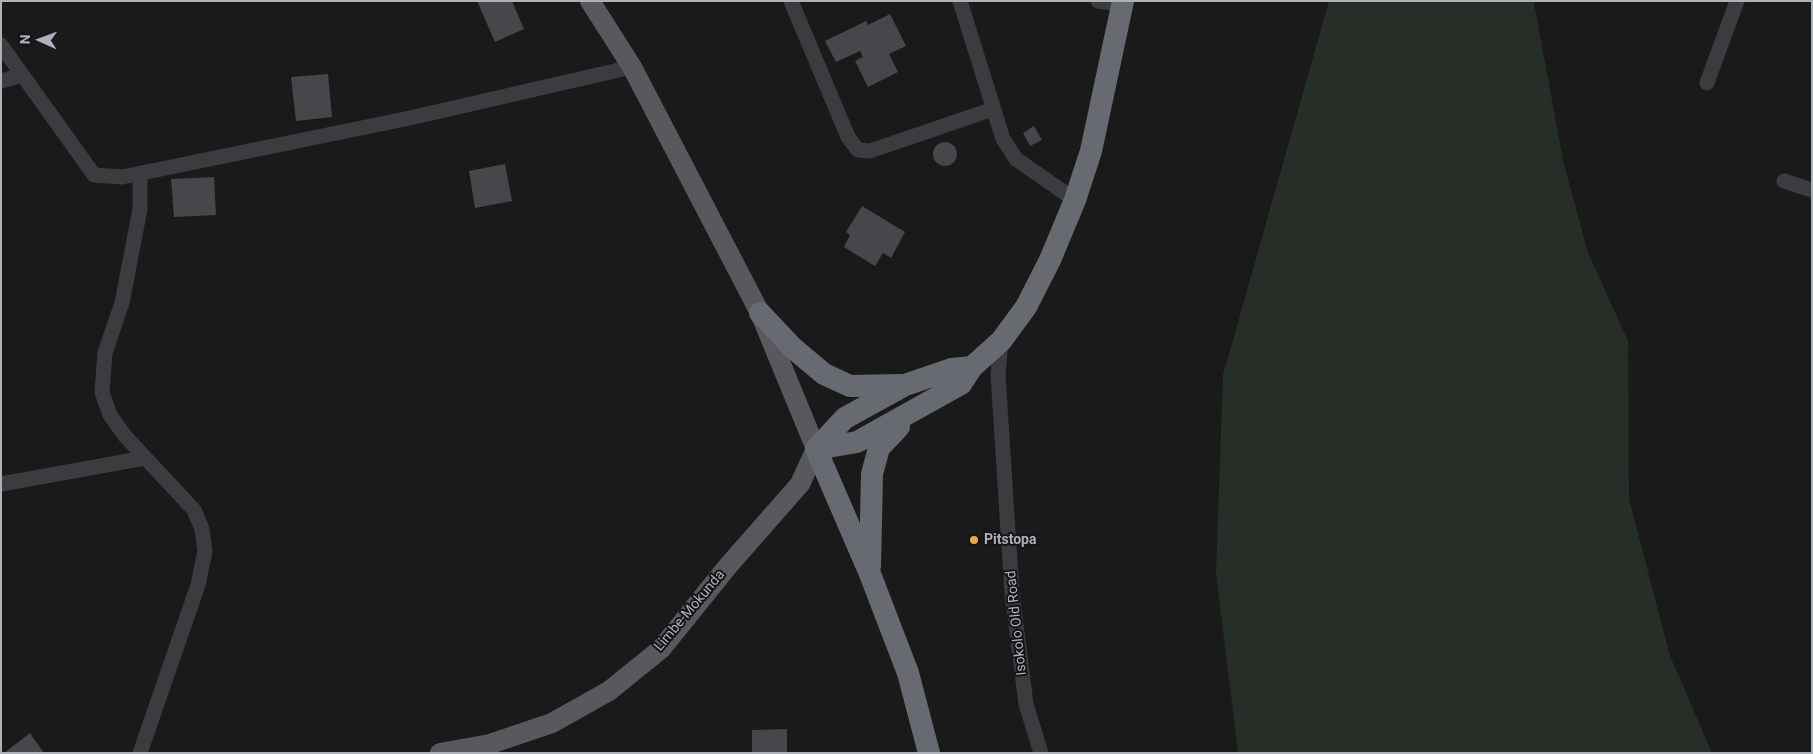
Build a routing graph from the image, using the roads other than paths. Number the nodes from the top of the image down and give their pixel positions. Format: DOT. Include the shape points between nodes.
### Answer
graph roads {
  1 [pos="590,1"];
  2 [pos="790,1"];
  3 [pos="960,1"];
  4 [pos="1098,1"];
  5 [pos="1738,1"];
  6 [pos="1122,3"];
  7 [pos="1,45"];
  8 [pos="632,67"];
  9 [pos="22,75"];
  10 [pos="1,81"];
  11 [pos="1707,83"];
  12 [pos="993,109"];
  13 [pos="140,174"];
  14 [pos="1784,181"];
  15 [pos="1812,190"];
  16 [pos="1075,200"];
  17 [pos="760,313"];
  18 [pos="1001,341"];
  19 [pos="972,367"];
  20 [pos="905,385"];
  21 [pos="915,410"];
  22 [pos="816,449"];
  23 [pos="145,458"];
  24 [pos="1,484"];
  25 [pos="870,574"];
  26 [pos="140,753"];
  27 [pos="440,753"];
  28 [pos="929,753"];
  29 [pos="1041,753"];
  1 -- 8 [label="main road"];
  2 -- 12 [label="street" via="848,138 858,150 870,150"];
  3 -- 12 [label="street"];
  4 -- 6 [label="street"];
  5 -- 11 [label="street"];
  6 -- 16 [label="highway" via="1091,152"];
  7 -- 9 [label="street"];
  8 -- 13 [label="street" via="410,118"];
  8 -- 17 [label="main road"];
  9 -- 10 [label="street"];
  9 -- 13 [label="street" via="94,175 122,177"];
  12 -- 16 [label="street" via="1004,139 1016,159"];
  13 -- 23 [label="street" via="140,209 122,303 105,353 102,392 110,415"];
  14 -- 15 [label="street"];
  16 -- 18 [label="highway" via="1026,307"];
  17 -- 20 [label="highway" via="793,348 824,374 850,386"];
  17 -- 22 [label="main road"];
  18 -- 19 [label="highway"];
  18 -- 29 [label="street, Isokolo Old Road" via="998,375 1012,593 1026,704"];
  19 -- 20 [label="highway" via="952,369"];
  19 -- 21 [label="highway" via="961,384"];
  20 -- 22 [label="highway" via="845,418"];
  21 -- 22 [label="highway" via="857,442"];
  21 -- 25 [label="highway" via="879,448 872,474"];
  22 -- 25 [label="highway"];
  22 -- 27 [label="main road, Limbe-Mokunda" via="800,484 660,649 609,691 552,723 490,744"];
  23 -- 24 [label="street"];
  23 -- 26 [label="street" via="194,510 202,529 205,551 198,585"];
  25 -- 28 [label="highway" via="908,674"];
}
